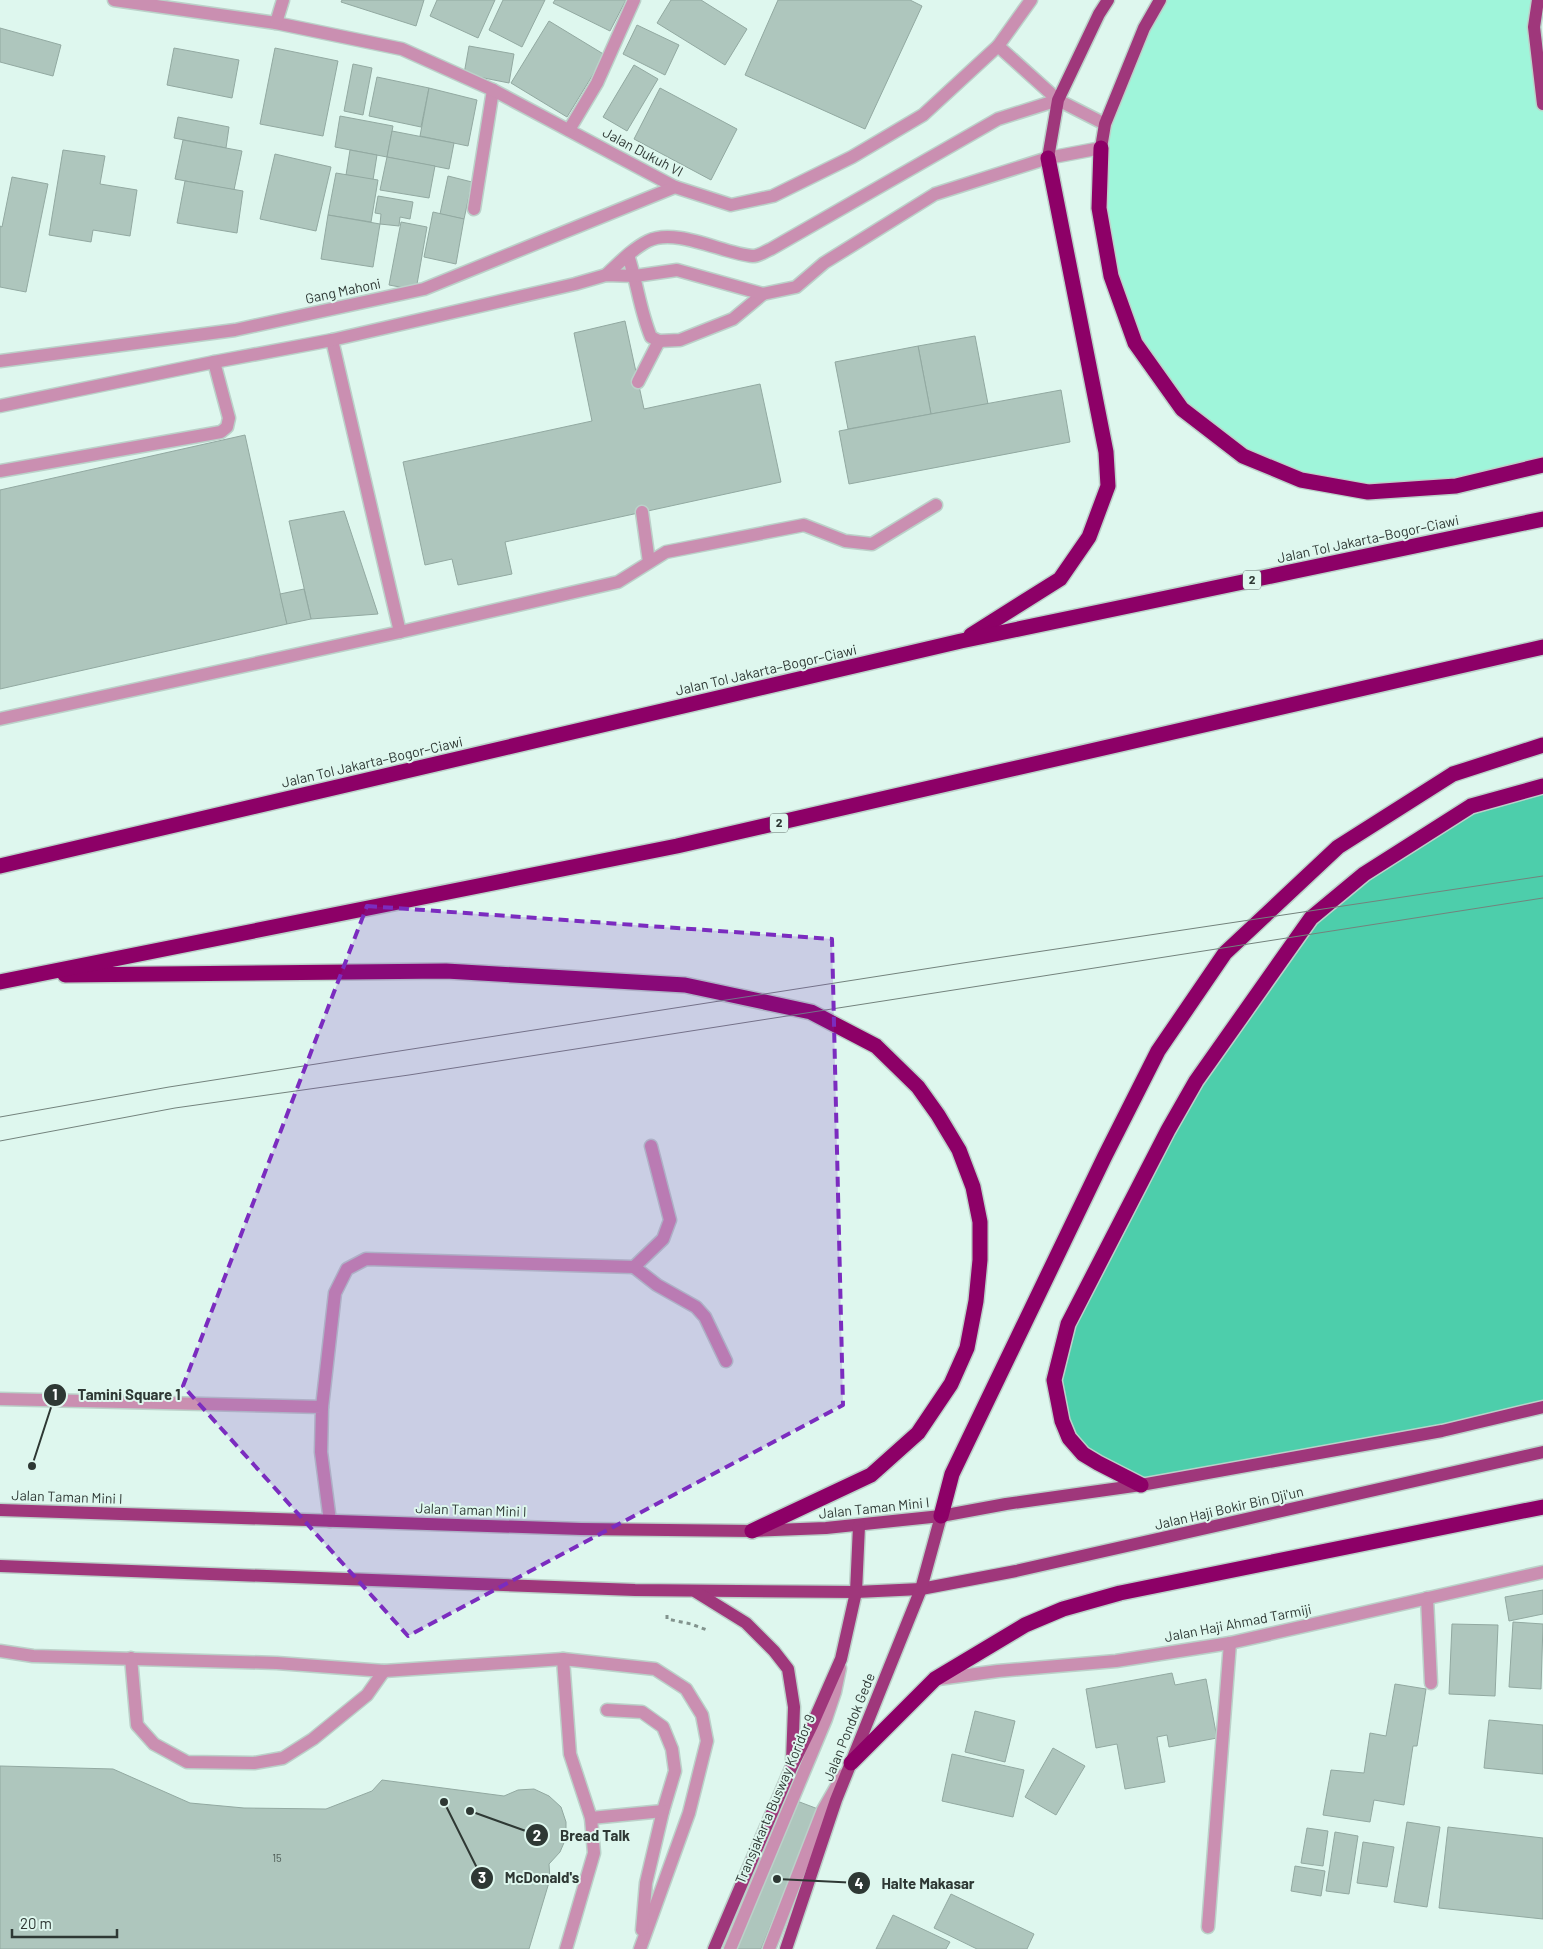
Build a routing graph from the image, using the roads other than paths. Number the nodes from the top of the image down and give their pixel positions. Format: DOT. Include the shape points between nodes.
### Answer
graph roads {
  1 [pos="114,0"];
  2 [pos="283,0"];
  3 [pos="634,0"];
  4 [pos="1031,0"];
  5 [pos="1108,0"];
  6 [pos="1160,0"];
  7 [pos="1538,0"];
  8 [pos="154,2"];
  9 [pos="276,23"];
  10 [pos="998,46"];
  11 [pos="493,90"];
  12 [pos="1058,100"];
  13 [pos="1543,104"];
  14 [pos="1105,124"];
  15 [pos="569,130"];
  16 [pos="1101,148"];
  17 [pos="1048,158"];
  18 [pos="675,187"];
  19 [pos="474,209"];
  20 [pos="628,254"];
  21 [pos="606,275"];
  22 [pos="636,276"];
  23 [pos="763,294"];
  24 [pos="332,340"];
  25 [pos="660,341"];
  26 [pos="0,361"];
  27 [pos="214,362"];
  28 [pos="638,382"];
  29 [pos="0,406"];
  30 [pos="1543,465"];
  31 [pos="0,471"];
  32 [pos="936,505"];
  33 [pos="642,512"];
  34 [pos="1543,519"];
  35 [pos="649,562"];
  36 [pos="400,632"];
  37 [pos="961,641"];
  38 [pos="1543,647"];
  39 [pos="0,719"];
  40 [pos="1543,745"];
  41 [pos="1543,786"];
  42 [pos="0,866"];
  43 [pos="28,975"];
  44 [pos="0,982"];
  45 [pos="651,1146"];
  46 [pos="634,1267"];
  47 [pos="726,1360"];
  48 [pos="0,1399"];
  49 [pos="322,1407"];
  50 [pos="1543,1407"];
  51 [pos="1543,1452"];
  52 [pos="1141,1485"];
  53 [pos="1543,1507"];
  54 [pos="0,1510"];
  55 [pos="941,1516"];
  56 [pos="330,1521"];
  57 [pos="859,1526"];
  58 [pos="752,1531"];
  59 [pos="0,1566"];
  60 [pos="1543,1572"];
  61 [pos="921,1589"];
  62 [pos="696,1592"];
  63 [pos="856,1592"];
  64 [pos="1427,1598"];
  65 [pos="1230,1643"];
  66 [pos="0,1651"];
  67 [pos="131,1658"];
  68 [pos="563,1659"];
  69 [pos="841,1659"];
  70 [pos="384,1671"];
  71 [pos="935,1679"];
  72 [pos="1431,1684"];
  73 [pos="607,1710"];
  74 [pos="851,1763"];
  75 [pos="792,1766"];
  76 [pos="663,1811"];
  77 [pos="591,1818"];
  78 [pos="1208,1927"];
  79 [pos="566,1949"];
  80 [pos="640,1949"];
  81 [pos="714,1949"];
  82 [pos="730,1949"];
  83 [pos="768,1949"];
  84 [pos="786,1949"];
  1 -- 8 [label="street, Jalan Dukuh VI"];
  2 -- 9 [label="street"];
  3 -- 15 [label="street" via="597,83"];
  4 -- 10 [label="street, Jalan Dukuh VI"];
  5 -- 12 [label="main road"];
  6 -- 14 [label="main road" via="1144,28"];
  7 -- 13 [label="main road" via="1534,27"];
  8 -- 9 [label="street, Jalan Dukuh VI"];
  9 -- 11 [label="street, Jalan Dukuh VI" via="402,49"];
  10 -- 12 [label="street"];
  10 -- 18 [label="street, Jalan Dukuh VI" via="923,115 852,157 773,196 731,206"];
  11 -- 15 [label="street, Jalan Dukuh VI"];
  11 -- 19 [label="street"];
  12 -- 14 [label="street"];
  12 -- 17 [label="main road"];
  12 -- 20 [label="street" via="998,119 755,256 664,237 649,240"];
  14 -- 16 [label="main road"];
  15 -- 18 [label="street, Jalan Dukuh VI"];
  16 -- 17 [label="street"];
  16 -- 30 [label="highway" via="1100,218 1111,276 1135,343 1182,409 1243,456 1300,480 1368,492 1456,486"];
  17 -- 23 [label="street" via="935,194 824,263 796,287"];
  17 -- 37 [label="highway" via="1106,452 1108,486 1089,537 1060,580"];
  18 -- 26 [label="street, Gang Mahoni" via="424,289 235,330"];
  20 -- 21 [label="street"];
  20 -- 22 [label="street"];
  21 -- 22 [label="street"];
  21 -- 24 [label="street"];
  22 -- 23 [label="street" via="677,270"];
  22 -- 25 [label="street" via="644,322 651,337"];
  23 -- 25 [label="street" via="733,319 680,340"];
  24 -- 27 [label="street"];
  24 -- 36 [label="street"];
  25 -- 28 [label="street"];
  27 -- 29 [label="street"];
  27 -- 31 [label="street" via="229,418 227,427 221,432"];
  32 -- 35 [label="street" via="872,544 844,541 804,525 666,552"];
  33 -- 35 [label="street"];
  34 -- 37 [label="highway, Jalan Tol Jakarta–Bogor–Ciawi / 2"];
  35 -- 36 [label="street" via="618,582"];
  36 -- 39 [label="street"];
  37 -- 42 [label="highway, Jalan Tol Jakarta–Bogor–Ciawi / 2"];
  38 -- 43 [label="highway, 2" via="677,846"];
  40 -- 55 [label="highway" via="1453,774 1338,847 1225,953 1158,1051 1105,1156 952,1474"];
  41 -- 52 [label="highway" via="1471,806 1364,874 1310,918 1196,1081 1068,1324 1054,1380 1062,1421 1069,1438 1083,1454"];
  43 -- 44 [label="highway, 2"];
  43 -- 58 [label="highway" via="446,971 685,985 811,1012 876,1046 918,1087 938,1115 959,1150 973,1187 980,1222 980,1260 967,1348 952,1384 918,1433 871,1475"];
  45 -- 46 [label="street" via="670,1220 663,1239"];
  46 -- 47 [label="street" via="657,1285 696,1307 705,1317"];
  46 -- 49 [label="street" via="366,1259 347,1270 336,1293"];
  48 -- 49 [label="street"];
  49 -- 56 [label="street" via="321,1452"];
  50 -- 52 [label="main road" via="1442,1431"];
  51 -- 61 [label="main road, Jalan Haji Bokir Bin Dji'un" via="1026,1569"];
  52 -- 55 [label="main road"];
  53 -- 71 [label="highway" via="1120,1593 1063,1609 1024,1625"];
  54 -- 56 [label="main road, Jalan Taman Mini I"];
  55 -- 57 [label="main road, Jalan Taman Mini I"];
  55 -- 61 [label="main road, Jalan Pondok Gede"];
  56 -- 58 [label="main road, Jalan Taman Mini I"];
  57 -- 58 [label="main road, Jalan Taman Mini I"];
  57 -- 63 [label="main road"];
  59 -- 62 [label="main road"];
  60 -- 64 [label="street, Jalan Haji Ahmad Tarmiji"];
  61 -- 63 [label="main road"];
  61 -- 74 [label="main road, Jalan Pondok Gede"];
  62 -- 63 [label="main road"];
  62 -- 75 [label="main road" via="746,1623 788,1669 794,1707"];
  63 -- 69 [label="main road"];
  64 -- 65 [label="street, Jalan Haji Ahmad Tarmiji"];
  64 -- 72 [label="street"];
  65 -- 71 [label="street, Jalan Haji Ahmad Tarmiji" via="1116,1661"];
  65 -- 78 [label="street"];
  66 -- 67 [label="street" via="33,1656"];
  67 -- 70 [label="street"];
  67 -- 70 [label="street" via="137,1725 154,1744 187,1762 254,1763 283,1758 313,1739 367,1695"];
  68 -- 70 [label="street"];
  68 -- 77 [label="street" via="570,1754"];
  68 -- 80 [label="street" via="655,1669 686,1689 702,1715 707,1741 689,1813"];
  69 -- 75 [label="main road"];
  69 -- 82 [label="street, Transjakarta Busway Koridor 9" via="826,1720"];
  71 -- 74 [label="highway"];
  73 -- 76 [label="street" via="642,1712 662,1727 672,1749 675,1771"];
  74 -- 83 [label="street" via="823,1810"];
  74 -- 84 [label="main road, Jalan Pondok Gede"];
  75 -- 81 [label="main road"];
  76 -- 77 [label="street"];
  76 -- 80 [label="street" via="646,1883"];
  77 -- 79 [label="street" via="594,1853"];
}
